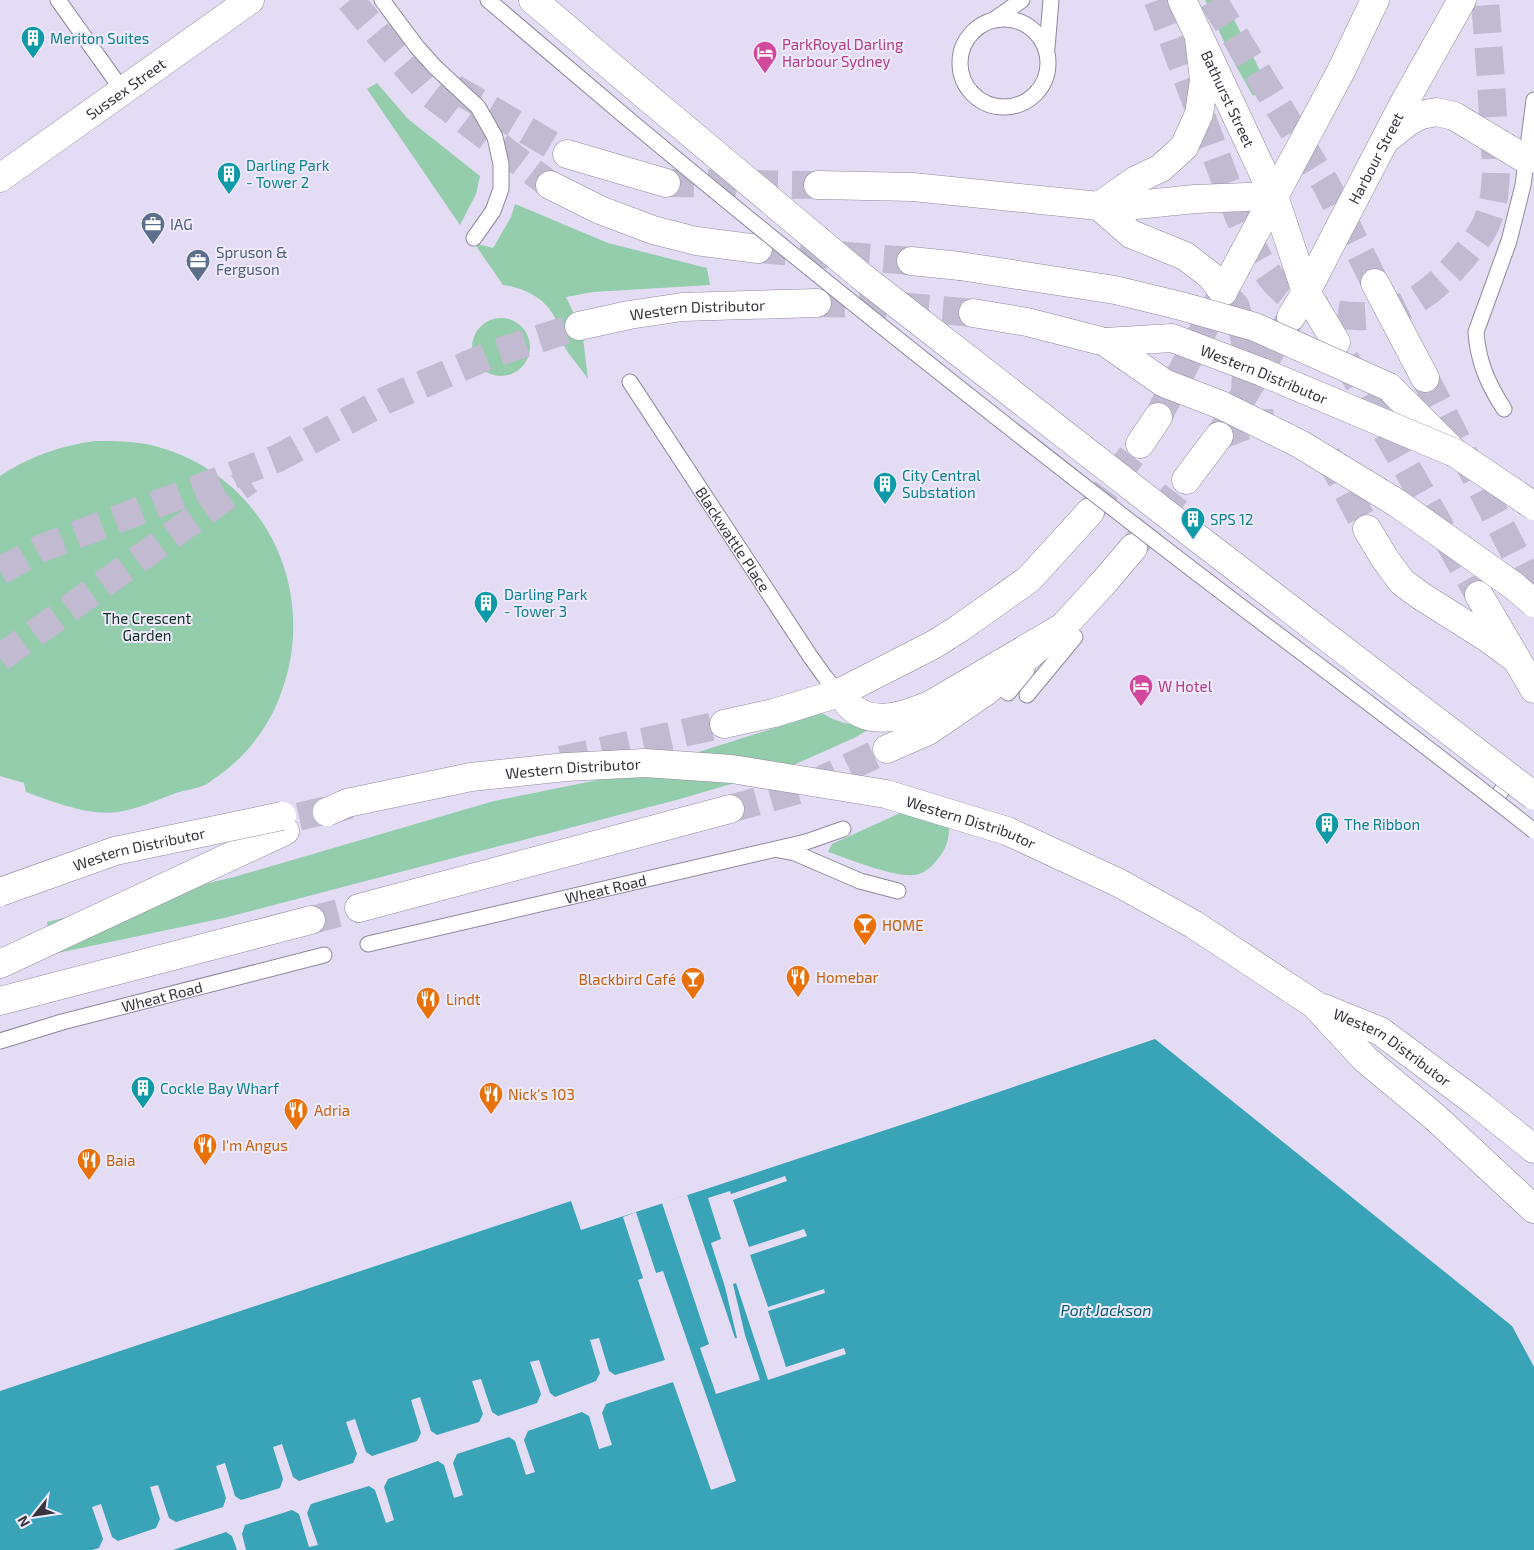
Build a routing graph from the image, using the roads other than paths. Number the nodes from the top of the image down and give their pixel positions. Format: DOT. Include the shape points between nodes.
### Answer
graph roads {
  1 [pos="58,0"];
  2 [pos="250,0"];
  3 [pos="382,0"];
  4 [pos="488,0"];
  5 [pos="533,0"];
  6 [pos="1022,0"];
  7 [pos="1051,0"];
  8 [pos="1182,0"];
  9 [pos="1376,0"];
  10 [pos="1462,0"];
  11 [pos="995,19"];
  12 [pos="1199,38"];
  13 [pos="1047,48"];
  14 [pos="123,91"];
  15 [pos="1534,100"];
  16 [pos="1385,140"];
  17 [pos="567,154"];
  18 [pos="0,178"];
  19 [pos="1528,179"];
  20 [pos="666,183"];
  21 [pos="550,185"];
  22 [pos="818,185"];
  23 [pos="1274,196"];
  24 [pos="1100,206"];
  25 [pos="474,238"];
  26 [pos="758,249"];
  27 [pos="911,262"];
  28 [pos="1376,282"];
  29 [pos="1306,292"];
  30 [pos="817,303"];
  31 [pos="973,313"];
  32 [pos="1291,317"];
  33 [pos="579,326"];
  34 [pos="1105,342"];
  35 [pos="1336,342"];
  36 [pos="1425,378"];
  37 [pos="630,382"];
  38 [pos="1504,409"];
  39 [pos="1158,417"];
  40 [pos="1219,436"];
  41 [pos="1140,444"];
  42 [pos="1455,452"];
  43 [pos="1186,480"];
  44 [pos="1534,506"];
  45 [pos="1090,512"];
  46 [pos="1367,529"];
  47 [pos="1133,548"];
  48 [pos="1479,595"];
  49 [pos="1534,603"];
  50 [pos="1069,632"];
  51 [pos="1516,659"];
  52 [pos="1534,689"];
  53 [pos="839,693"];
  54 [pos="1008,693"];
  55 [pos="1027,695"];
  56 [pos="724,724"];
  57 [pos="887,749"];
  58 [pos="1511,777"];
  59 [pos="1534,796"];
  60 [pos="1495,800"];
  61 [pos="333,808"];
  62 [pos="730,809"];
  63 [pos="843,829"];
  64 [pos="1534,831"];
  65 [pos="776,849"];
  66 [pos="898,891"];
  67 [pos="0,892"];
  68 [pos="359,908"];
  69 [pos="311,920"];
  70 [pos="368,944"];
  71 [pos="324,955"];
  72 [pos="0,964"];
  73 [pos="0,1001"];
  74 [pos="1314,1004"];
  75 [pos="0,1041"];
  76 [pos="1534,1149"];
  77 [pos="1534,1209"];
  1 -- 14 [label="lane"];
  2 -- 14 [label="main road, Sussex Street"];
  3 -- 25 [label="lane" via="417,47 478,107 495,138 501,164 500,189 493,211"];
  4 -- 60 [label="lane, bridge" via="778,244 1187,566"];
  5 -- 58 [label="main road, bridge" via="860,276"];
  6 -- 11 [label="lane"];
  7 -- 13 [label="lane"];
  8 -- 12 [label="main road, Bathurst Street"];
  9 -- 23 [label="main road"];
  10 -- 16 [label="main road, Harbour Street"];
  11 -- 13 [label="lane" via="1011,19 1026,24"];
  11 -- 13 [label="lane" via="969,36 962,49 962,77 969,90 981,101 995,107 1011,108 1026,103 1039,92 1046,79 1049,64"];
  12 -- 23 [label="main road, Bathurst Street"];
  12 -- 24 [label="main road" via="1204,80 1199,114 1184,147 1161,168 1136,180"];
  14 -- 18 [label="main road, Sussex Street"];
  15 -- 19 [label="lane"];
  16 -- 19 [label="main road" via="1421,115 1437,112 1454,116 1506,146"];
  16 -- 29 [label="main road, Harbour Street"];
  17 -- 20 [label="main road"];
  19 -- 38 [label="lane" via="1476,332 1477,347 1489,384"];
  21 -- 26 [label="main road" via="600,210 653,230 696,241"];
  22 -- 24 [label="main road" via="913,187"];
  23 -- 24 [label="main road"];
  23 -- 24 [label="main road" via="1223,292 1211,276 1185,256 1131,234"];
  23 -- 29 [label="main road, Bathurst Street"];
  27 -- 42 [label="main road, bridge" via="960,266 1114,290 1255,327 1389,387"];
  28 -- 36 [label="main road"];
  29 -- 32 [label="main road, Harbour Street"];
  29 -- 35 [label="main road, Bathurst Street"];
  30 -- 33 [label="main road, Western Distributor" via="682,307"];
  31 -- 34 [label="main road, Western Distributor" via="1027,322"];
  34 -- 42 [label="main road, Western Distributor, bridge" via="1172,338"];
  34 -- 49 [label="main road, bridge" via="1164,382 1221,405 1300,444 1397,503"];
  37 -- 53 [label="lane, Blackwattle Place" via="815,663"];
  39 -- 41 [label="main road"];
  40 -- 43 [label="main road"];
  42 -- 44 [label="main road, Western Distributor, bridge"];
  45 -- 53 [label="main road" via="1029,579 933,645"];
  46 -- 51 [label="main road" via="1402,582"];
  47 -- 50 [label="main road"];
  48 -- 51 [label="main road"];
  50 -- 53 [label="main road" via="912,713 875,717 855,710"];
  50 -- 54 [label="lane"];
  50 -- 55 [label="lane"];
  50 -- 57 [label="main road" via="928,731"];
  51 -- 52 [label="main road"];
  53 -- 56 [label="main road"];
  58 -- 59 [label="main road, bridge"];
  58 -- 60 [label="lane"];
  60 -- 64 [label="lane, bridge"];
  61 -- 74 [label="main road, Western Distributor, bridge" via="472,777 645,763 732,770 886,794 1007,831 1119,883 1193,924"];
  62 -- 68 [label="main road"];
  63 -- 65 [label="lane, Wheat Road"];
  65 -- 66 [label="lane" via="795,853 860,881"];
  65 -- 70 [label="lane, Wheat Road"];
  67 -- 72 [label="main road, Western Distributor, bridge" via="115,850 283,824"];
  69 -- 73 [label="main road"];
  71 -- 75 [label="lane, Wheat Road"];
  74 -- 76 [label="main road, Western Distributor" via="1380,1031"];
  74 -- 77 [label="main road" via="1365,1059 1436,1118"];
}
